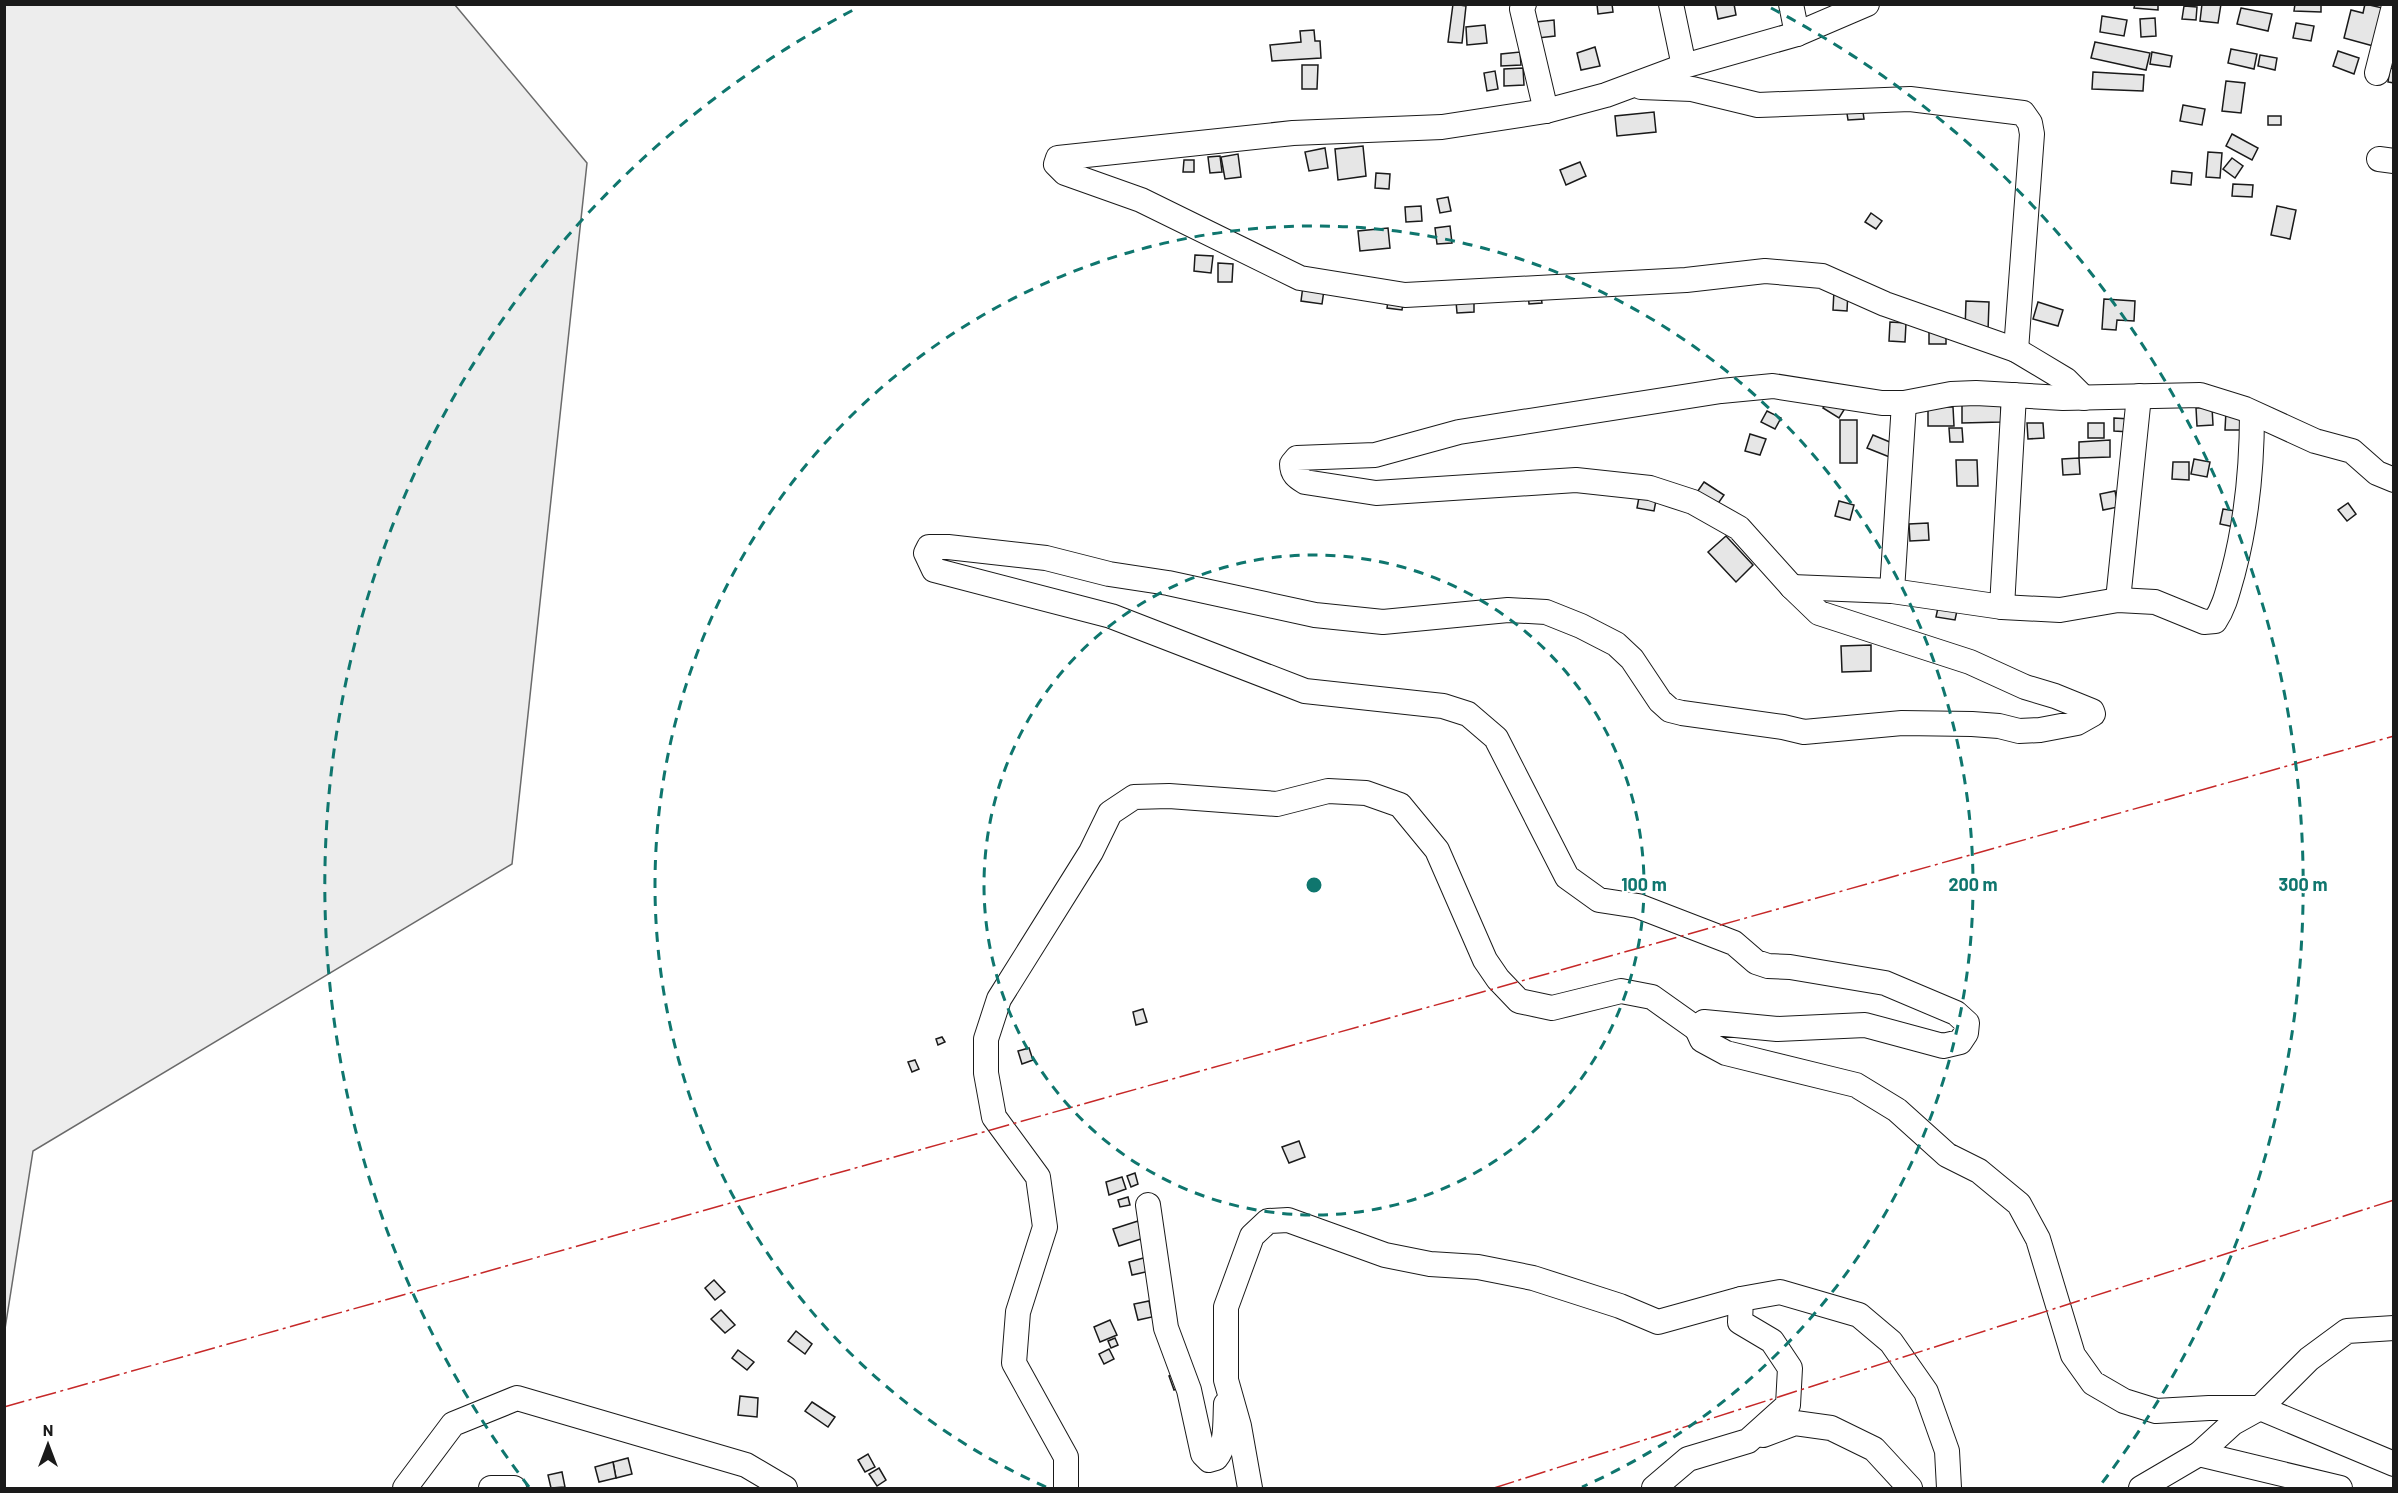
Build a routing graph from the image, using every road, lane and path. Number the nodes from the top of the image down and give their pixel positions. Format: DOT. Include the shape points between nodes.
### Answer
graph roads {
  1 [pos="1524,4"];
  2 [pos="1671,4"];
  3 [pos="1791,4"];
  4 [pos="1867,4"];
  5 [pos="2394,6"];
  6 [pos="1797,34"];
  7 [pos="1684,66"];
  8 [pos="2377,73"];
  9 [pos="1629,86"];
  10 [pos="1546,111"];
  11 [pos="2016,350"];
  12 [pos="2014,395"];
  13 [pos="2139,396"];
  14 [pos="2084,398"];
  15 [pos="1904,403"];
  16 [pos="2252,413"];
  17 [pos="2394,480"];
  18 [pos="1792,587"];
  19 [pos="1892,591"];
  20 [pos="2118,600"];
  21 [pos="2002,607"];
  22 [pos="1697,1029"];
  23 [pos="1148,1205"];
  24 [pos="1741,1299"];
  25 [pos="2394,1328"];
  26 [pos="1226,1380"];
  27 [pos="2260,1408"];
  28 [pos="1748,1441"];
  29 [pos="2199,1454"];
  30 [pos="2394,1464"];
  31 [pos="405,1488"];
  32 [pos="491,1488"];
  33 [pos="514,1488"];
  34 [pos="785,1488"];
  35 [pos="1066,1488"];
  36 [pos="1250,1488"];
  37 [pos="1654,1488"];
  38 [pos="1910,1488"];
  39 [pos="1949,1488"];
  40 [pos="2141,1488"];
  41 [pos="2340,1488"];
  1 -- 10 [label="street" via="1528,40"];
  2 -- 7 [label="street"];
  3 -- 6 [label="street"];
  4 -- 6 [label="street"];
  5 -- 8 [label="street"];
  6 -- 7 [label="street"];
  7 -- 9 [label="street"];
  9 -- 10 [label="street"];
  9 -- 11 [label="street" via="1692,89 1758,105 1910,99 2023,113 2032,134"];
  10 -- 11 [label="street" via="1442,127 1293,133 1194,142 1058,158 1056,164 1065,173 1141,200 1300,278 1405,295 1686,280 1765,271 1822,276 1885,304"];
  11 -- 14 [label="street" via="2066,380"];
  12 -- 14 [label="street"];
  12 -- 15 [label="street" via="1951,394"];
  12 -- 21 [label="street"];
  13 -- 14 [label="street"];
  13 -- 16 [label="street" via="2200,395"];
  13 -- 20 [label="street"];
  15 -- 18 [label="street" via="1773,386 1731,390 1459,432 1374,455 1297,458 1292,464 1296,477 1305,482 1376,493 1576,480 1650,488 1693,502 1739,528"];
  15 -- 19 [label="street"];
  16 -- 17 [label="street" via="2315,441 2352,452 2377,473"];
  16 -- 20 [label="street" via="2252,465 2241,543 2223,610 2215,621 2204,622 2155,602"];
  18 -- 19 [label="street"];
  18 -- 22 [label="street" via="1819,613 1970,662 2093,714 2077,723 2040,730 1902,723 1804,732 1670,710 1616,644 1546,612 1508,610 1383,622 1315,615 1046,558 948,547 929,547 926,553 934,570 1111,616 1305,691 1443,706 1468,714 1496,738 1568,877 1599,900 1638,906 1734,943 1756,962 1768,966 1885,983 1956,1012 1967,1023 1960,1042 1943,1046 1865,1025 1776,1029 1704,1022"];
  19 -- 21 [label="street"];
  20 -- 21 [label="street" via="2060,610"];
  22 -- 27 [label="street" via="1702,1040 1726,1053 1856,1086 1898,1110 1947,1155 1980,1171 2006,1192 2019,1204 2038,1239 2073,1354 2093,1383 2124,1401 2156,1412"];
  22 -- 35 [label="street" via="1652,996 1621,991 1552,1008 1519,1001 1485,960 1437,850 1400,806 1366,794 1328,790 1277,804 1134,797 1110,813 1091,852 999,999 986,1039 986,1073 994,1117 1038,1177 1045,1227 1018,1312 1014,1363 1066,1457"];
  23 -- 26 [label="street" via="1166,1328 1189,1390 1203,1454 1209,1460 1220,1453"];
  24 -- 26 [label="street" via="1658,1322 1533,1278 1385,1255 1288,1220 1268,1221 1252,1236 1226,1307"];
  24 -- 28 [label="street" via="1740,1322 1772,1341 1790,1368 1788,1405"];
  24 -- 39 [label="street" via="1780,1292 1859,1315 1891,1342 1926,1392 1947,1451"];
  25 -- 27 [label="street" via="2347,1331 2309,1359"];
  26 -- 36 [label="street"];
  27 -- 29 [label="street" via="2233,1423"];
  27 -- 30 [label="street"];
  28 -- 37 [label="street" via="1688,1459"];
  28 -- 38 [label="street" via="1795,1423 1831,1428 1874,1449"];
  29 -- 40 [label="street"];
  29 -- 41 [label="street"];
  31 -- 34 [label="street" via="453,1424 517,1398 746,1465"];
  32 -- 33 [label="street"];
}
